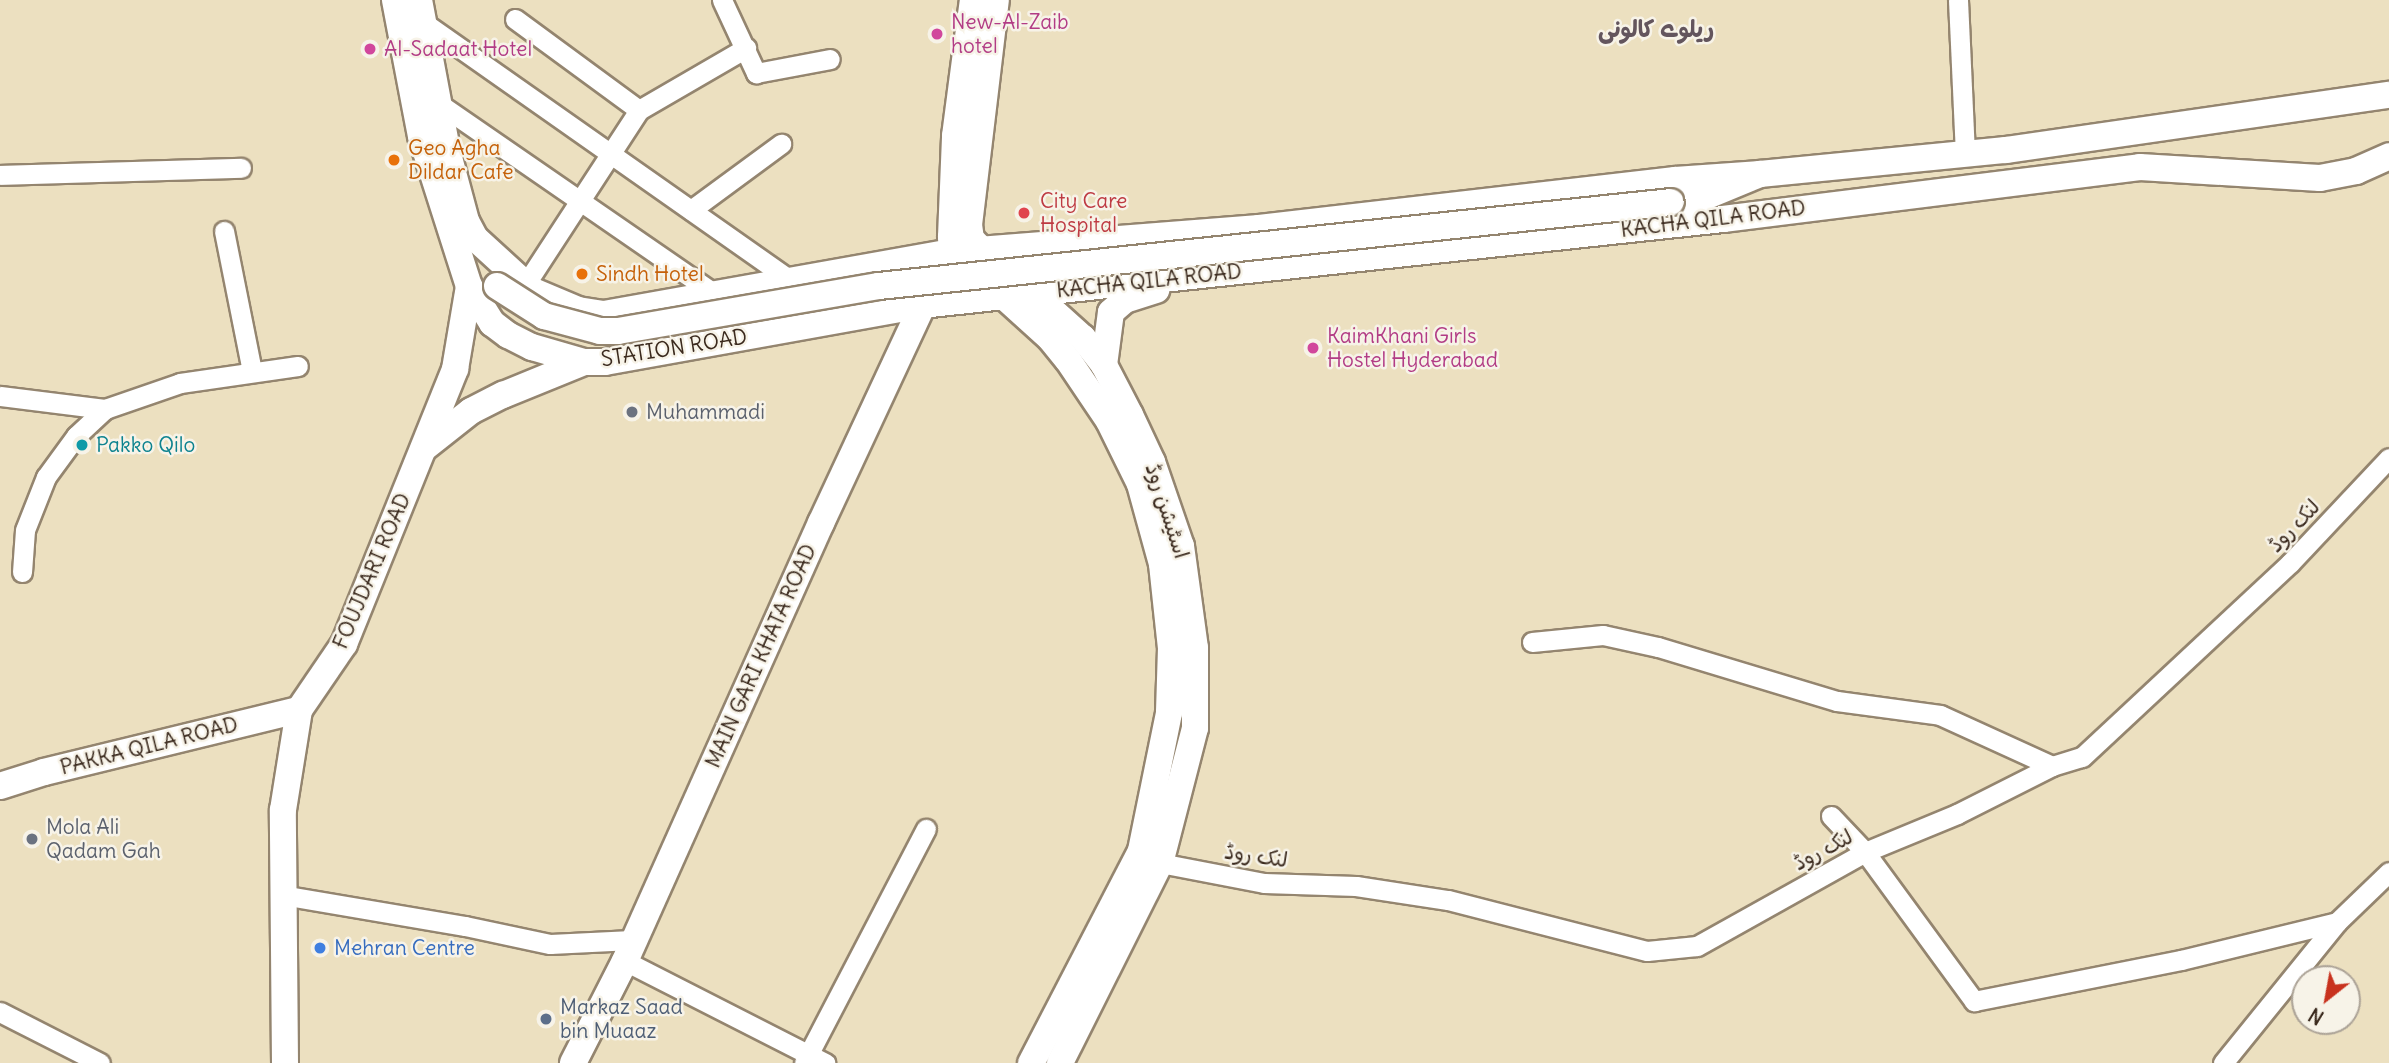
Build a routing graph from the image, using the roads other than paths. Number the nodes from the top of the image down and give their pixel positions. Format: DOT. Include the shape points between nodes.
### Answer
graph roads {
  1 [pos="394,0"];
  2 [pos="722,0"];
  3 [pos="973,0"];
  4 [pos="996,0"];
  5 [pos="1958,0"];
  6 [pos="421,11"];
  7 [pos="515,19"];
  8 [pos="747,48"];
  9 [pos="830,60"];
  10 [pos="2389,95"];
  11 [pos="438,103"];
  12 [pos="639,110"];
  13 [pos="781,144"];
  14 [pos="611,154"];
  15 [pos="1965,154"];
  16 [pos="2389,156"];
  17 [pos="241,168"];
  18 [pos="1760,174"];
  19 [pos="0,175"];
  20 [pos="1702,198"];
  21 [pos="580,201"];
  22 [pos="691,210"];
  23 [pos="1772,213"];
  24 [pos="457,224"];
  25 [pos="224,231"];
  26 [pos="980,250"];
  27 [pos="953,252"];
  28 [pos="472,274"];
  29 [pos="1205,276"];
  30 [pos="792,281"];
  31 [pos="525,285"];
  32 [pos="1034,293"];
  33 [pos="716,295"];
  34 [pos="1004,296"];
  35 [pos="922,305"];
  36 [pos="584,362"];
  37 [pos="1104,365"];
  38 [pos="298,366"];
  39 [pos="252,371"];
  40 [pos="0,396"];
  41 [pos="105,409"];
  42 [pos="424,448"];
  43 [pos="2389,458"];
  44 [pos="22,572"];
  45 [pos="1532,642"];
  46 [pos="299,710"];
  47 [pos="2053,766"];
  48 [pos="0,786"];
  49 [pos="1831,816"];
  50 [pos="926,829"];
  51 [pos="1865,852"];
  52 [pos="1160,863"];
  53 [pos="2389,872"];
  54 [pos="282,895"];
  55 [pos="2337,922"];
  56 [pos="629,951"];
  57 [pos="0,1013"];
  58 [pos="813,1060"];
  59 [pos="100,1063"];
  60 [pos="285,1063"];
  61 [pos="573,1063"];
  62 [pos="1031,1063"];
  63 [pos="1060,1063"];
  64 [pos="2222,1063"];
  1 -- 24 [label="street, STATION ROAD" via="421,136"];
  2 -- 8 [label="street"];
  3 -- 27 [label="street" via="955,136"];
  4 -- 26 [label="street" via="969,225 971,239"];
  5 -- 15 [label="street"];
  6 -- 11 [label="street, STATION ROAD"];
  6 -- 14 [label="street"];
  7 -- 12 [label="street"];
  8 -- 9 [label="street" via="756,73"];
  8 -- 12 [label="street"];
  10 -- 15 [label="street, KACHA QILA ROAD"];
  11 -- 21 [label="street"];
  11 -- 24 [label="street, STATION ROAD"];
  12 -- 14 [label="street"];
  13 -- 22 [label="street"];
  14 -- 21 [label="street"];
  14 -- 22 [label="street"];
  15 -- 18 [label="street, KACHA QILA ROAD"];
  16 -- 23 [label="street, KACHA QILA ROAD" via="2356,171 2320,178 2140,167"];
  17 -- 19 [label="street"];
  18 -- 20 [label="street"];
  18 -- 26 [label="street, KACHA QILA ROAD" via="1259,228"];
  20 -- 23 [label="street"];
  20 -- 28 [label="street, bridge" via="879,286 618,331 600,331 544,316"];
  21 -- 31 [label="street"];
  21 -- 33 [label="street"];
  22 -- 30 [label="street"];
  23 -- 29 [label="street, KACHA QILA ROAD"];
  24 -- 28 [label="street"];
  24 -- 31 [label="street, STATION ROAD"];
  25 -- 39 [label="street"];
  26 -- 27 [label="street, STATION ROAD"];
  26 -- 32 [label="street, اسٹیشن روڈ"];
  27 -- 30 [label="street, STATION ROAD"];
  27 -- 34 [label="street, اسٹیشن روڈ"];
  27 -- 35 [label="street, MAIN GARI KHATA ROAD"];
  28 -- 36 [label="street, STATION ROAD" via="492,323 532,347"];
  28 -- 42 [label="street, FOUJDARI ROAD" via="455,369"];
  29 -- 32 [label="street, KACHA QILA ROAD"];
  29 -- 37 [label="street" via="1116,307 1108,318"];
  30 -- 33 [label="street, STATION ROAD"];
  31 -- 33 [label="street, STATION ROAD" via="578,310 604,314"];
  32 -- 34 [label="street, STATION ROAD"];
  32 -- 37 [label="street, اسٹیشن روڈ" via="1083,338"];
  34 -- 35 [label="street, STATION ROAD"];
  34 -- 62 [label="street, اسٹیشن روڈ" via="1068,360 1108,421 1140,484 1162,565 1171,648 1169,713 1141,851"];
  35 -- 36 [label="street, STATION ROAD"];
  35 -- 56 [label="street, MAIN GARI KHATA ROAD"];
  36 -- 42 [label="street" via="471,411"];
  37 -- 52 [label="street, اسٹیشن روڈ" via="1152,462 1187,575 1195,648 1195,728"];
  38 -- 39 [label="street"];
  39 -- 41 [label="street" via="180,383"];
  40 -- 41 [label="street"];
  41 -- 44 [label="street" via="76,436 46,477 25,530"];
  42 -- 46 [label="street, FOUJDARI ROAD" via="344,644"];
  43 -- 47 [label="street, لنک روڈ" via="2290,563 2082,757"];
  45 -- 47 [label="street" via="1603,635 1658,647 1837,701 1940,715"];
  46 -- 48 [label="street, PAKKA QILA ROAD"];
  46 -- 54 [label="street, FOUJDARI ROAD" via="282,810"];
  47 -- 51 [label="street, لنک روڈ" via="1957,814"];
  49 -- 51 [label="street"];
  50 -- 58 [label="street"];
  51 -- 52 [label="street, لنک روڈ" via="1697,946 1647,951 1448,900 1356,886 1264,883"];
  51 -- 55 [label="street" via="1974,1001 2181,960"];
  52 -- 63 [label="street, اسٹیشن روڈ"];
  53 -- 55 [label="street"];
  54 -- 56 [label="street" via="550,944"];
  54 -- 60 [label="street, FOUJDARI ROAD"];
  55 -- 64 [label="street"];
  56 -- 58 [label="street"];
  56 -- 61 [label="street, MAIN GARI KHATA ROAD"];
  57 -- 59 [label="street"];
}
